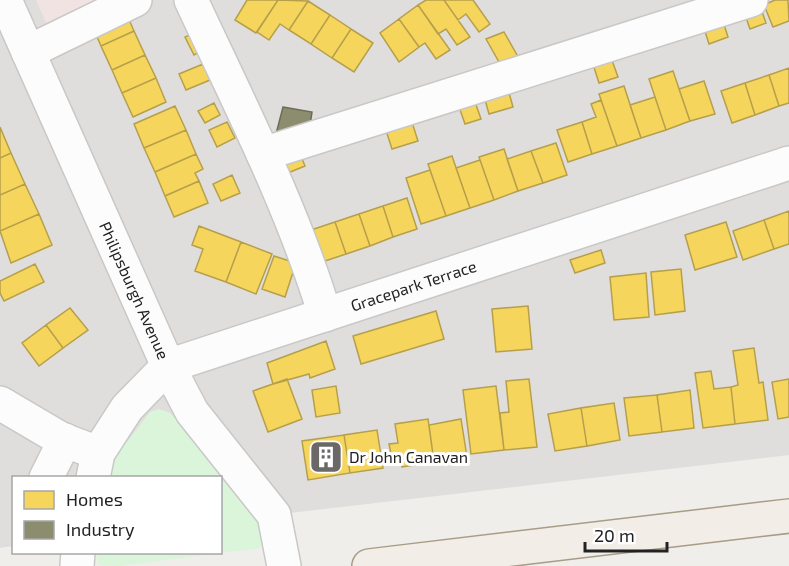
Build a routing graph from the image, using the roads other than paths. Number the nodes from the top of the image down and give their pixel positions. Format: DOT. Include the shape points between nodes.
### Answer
graph roads {
  1 [pos="5,0"];
  2 [pos="135,0"];
  3 [pos="190,0"];
  4 [pos="751,0"];
  5 [pos="28,52"];
  6 [pos="263,154"];
  7 [pos="789,163"];
  8 [pos="325,315"];
  9 [pos="168,366"];
  10 [pos="0,404"];
  11 [pos="65,440"];
  12 [pos="95,465"];
  13 [pos="47,476"];
  14 [pos="789,516"];
  15 [pos="284,566"];
  16 [pos="369,566"];
  1 -- 5 [label="street, Philipsburgh Avenue"];
  2 -- 5 [label="street"];
  3 -- 6 [label="street"];
  4 -- 6 [label="street"];
  5 -- 9 [label="street, Philipsburgh Avenue"];
  6 -- 8 [label="street"];
  7 -- 8 [label="street, Gracepark Terrace"];
  8 -- 9 [label="street, Gracepark Terrace"];
  9 -- 12 [label="street, Gracepark Terrace" via="126,408"];
  9 -- 15 [label="street, Philipsburgh Avenue" via="192,412 274,515"];
  10 -- 11 [label="street"];
  11 -- 12 [label="street"];
  11 -- 13 [label="street"];
  14 -- 16 [label="main road"];
}
